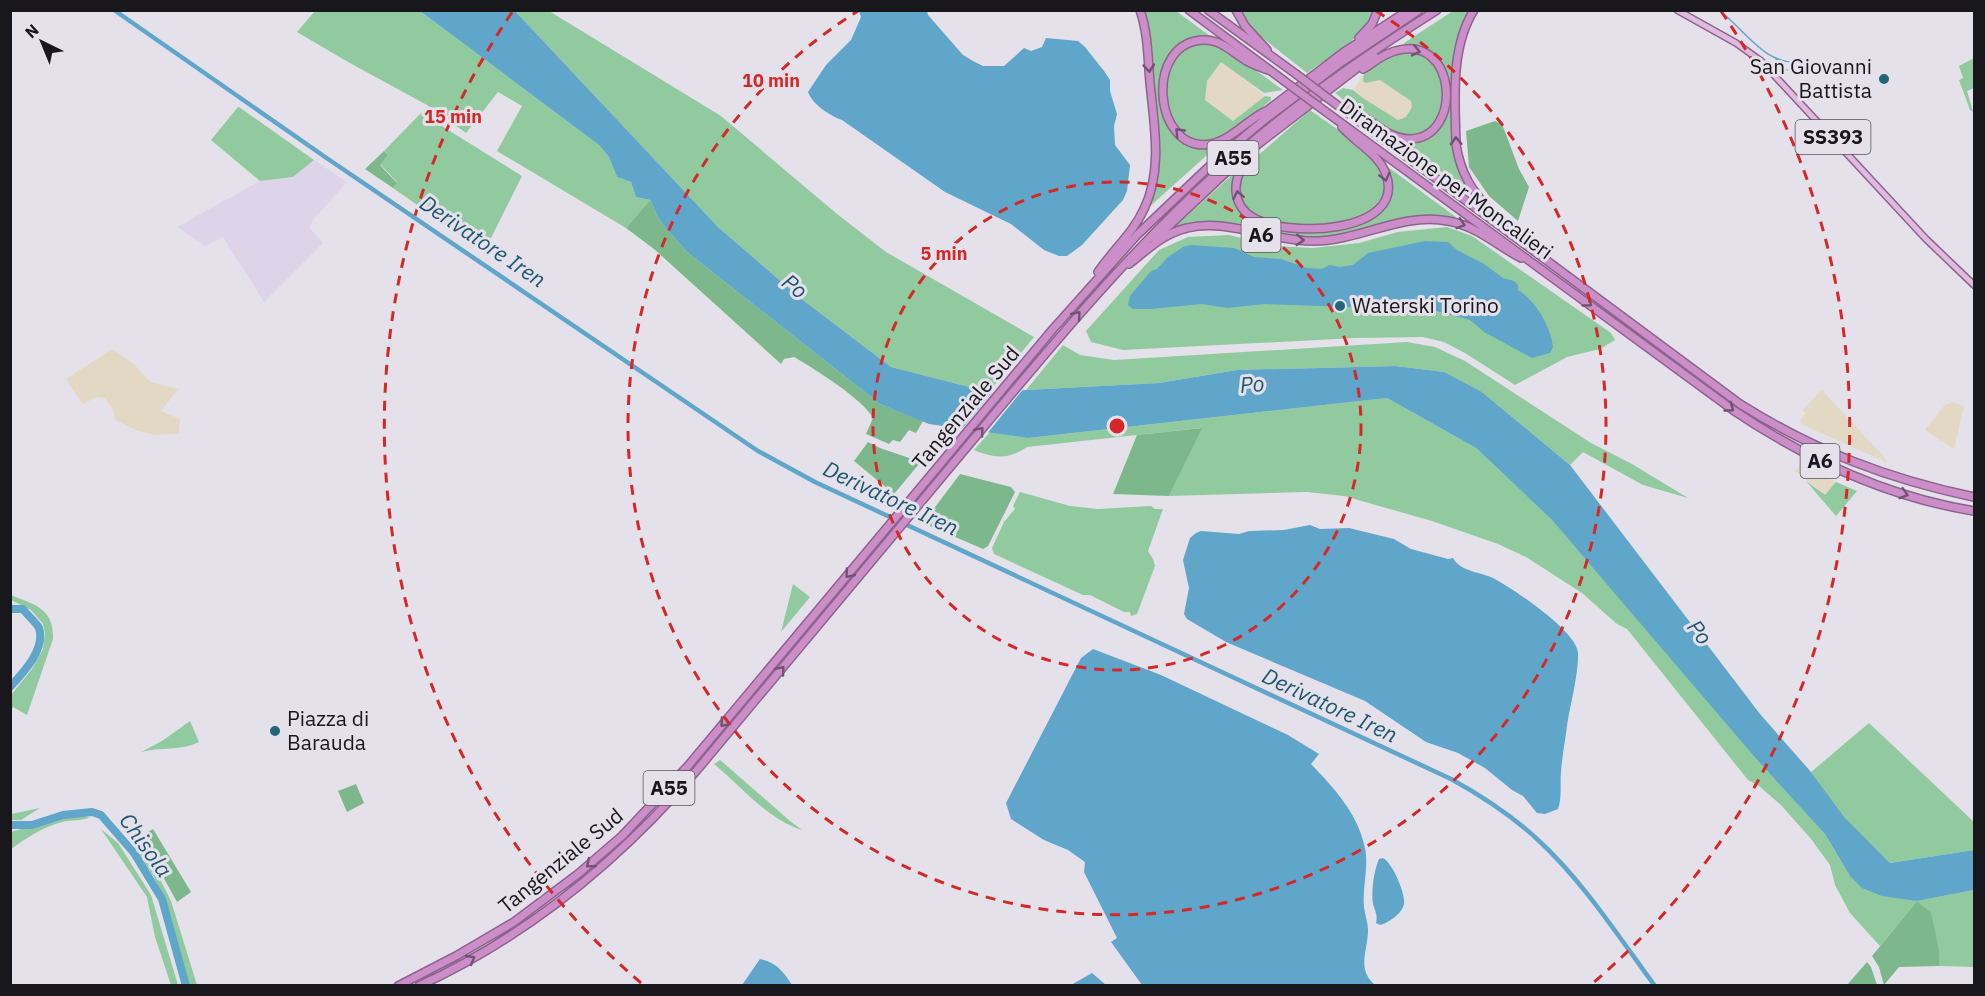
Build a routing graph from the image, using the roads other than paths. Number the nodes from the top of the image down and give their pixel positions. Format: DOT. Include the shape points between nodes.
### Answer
graph roads {
  1 [pos="1140,10"];
  2 [pos="1189,10"];
  3 [pos="1208,10"];
  4 [pos="1236,10"];
  5 [pos="1378,10"];
  6 [pos="1409,10"];
  7 [pos="1419,10"];
  8 [pos="1437,10"];
  9 [pos="1474,10"];
  10 [pos="1677,10"];
  11 [pos="1391,39"];
  12 [pos="1344,52"];
  13 [pos="1269,55"];
  14 [pos="1270,71"];
  15 [pos="1344,78"];
  16 [pos="1340,106"];
  17 [pos="1266,111"];
  18 [pos="1335,118"];
  19 [pos="1273,132"];
  20 [pos="1215,161"];
  21 [pos="1503,227"];
  22 [pos="1129,264"];
  23 [pos="1541,269"];
  24 [pos="1974,285"];
  25 [pos="1084,294"];
  26 [pos="1092,298"];
  27 [pos="1974,497"];
  28 [pos="1974,512"];
  29 [pos="398,986"];
  30 [pos="419,986"];
  1 -- 25 [label="highway, one-way" via="1156,145 1151,191 1132,230 1101,266"];
  2 -- 14 [label="highway, Diramazione per Moncalieri"];
  3 -- 13 [label="highway, Diramazione per Moncalieri"];
  4 -- 13 [label="highway"];
  5 -- 12 [label="highway" via="1370,27"];
  6 -- 12 [label="highway"];
  7 -- 20 [label="highway, Tangenziale Sud / A55" via="1318,79"];
  8 -- 11 [label="highway, Tangenziale Sud / A55"];
  21 -- 9 [label="highway, one-way" via="1465,178 1456,144 1457,53 1464,26"];
  10 -- 24 [label="main road, SS393" via="1761,61 1926,239"];
  11 -- 15 [label="highway, A55"];
  11 -- 26 [label="highway, Tangenziale Sud / A55" via="1308,98 1222,167 1158,227"];
  12 -- 17 [label="highway"];
  13 -- 16 [label="highway, Diramazione per Moncalieri, bridge"];
  17 -- 14 [label="highway, one-way" via="1217,142 1193,143 1179,134 1167,116 1163,80 1176,52 1187,44 1204,40 1216,41"];
  14 -- 18 [label="highway, Diramazione per Moncalieri, bridge"];
  15 -- 16 [label="highway, one-way" via="1392,52 1419,50 1440,67 1446,102 1434,128 1413,139 1394,136"];
  15 -- 19 [label="highway, A55"];
  16 -- 21 [label="highway, Diramazione per Moncalieri"];
  17 -- 20 [label="highway"];
  18 -- 19 [label="highway, one-way" via="1347,134 1378,160 1387,181 1387,196 1380,208 1365,219 1345,225 1317,229 1280,226 1257,221 1243,209 1236,192 1238,174"];
  18 -- 23 [label="highway, Diramazione per Moncalieri"];
  19 -- 22 [label="highway"];
  20 -- 25 [label="highway, Tangenziale Sud / A55" via="1137,235"];
  21 -- 27 [label="highway, Diramazione per Moncalieri / A6" via="1740,404 1805,442 1893,477"];
  22 -- 23 [label="highway, A6, one-way" via="1167,235 1202,225 1315,241 1426,218 1467,226"];
  22 -- 26 [label="highway, A6"];
  23 -- 28 [label="highway, Diramazione per Moncalieri / A6, one-way" via="1762,430 1827,465 1901,493"];
  25 -- 29 [label="highway, Tangenziale Sud / A55, one-way" via="688,766 622,836 514,922"];
  30 -- 26 [label="highway, Tangenziale Sud / A55, one-way" via="536,918 637,834 697,770"];
}
